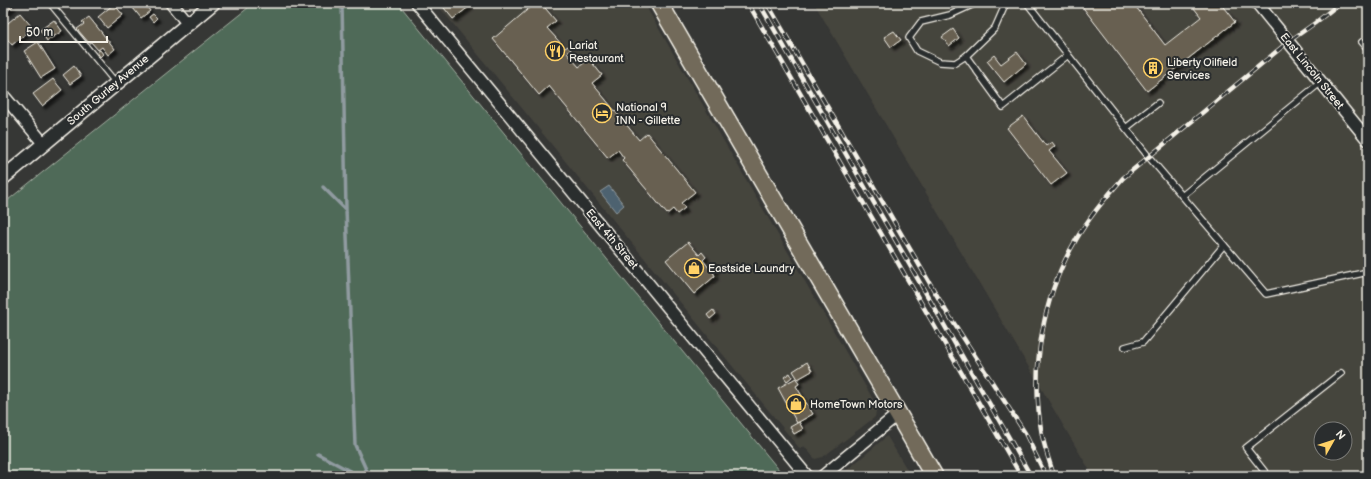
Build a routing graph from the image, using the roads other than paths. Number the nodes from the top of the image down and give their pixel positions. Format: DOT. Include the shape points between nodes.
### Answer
graph roads {
  1 [pos="50,3"];
  2 [pos="171,3"];
  3 [pos="213,3"];
  4 [pos="417,3"];
  5 [pos="659,3"];
  6 [pos="976,3"];
  7 [pos="1006,3"];
  8 [pos="1027,3"];
  9 [pos="1257,3"];
  10 [pos="188,24"];
  11 [pos="1362,42"];
  12 [pos="1368,49"];
  13 [pos="1068,55"];
  14 [pos="966,56"];
  15 [pos="1321,82"];
  16 [pos="116,84"];
  17 [pos="3,95"];
  18 [pos="1158,103"];
  19 [pos="1126,128"];
  20 [pos="1368,140"];
  21 [pos="44,144"];
  22 [pos="3,178"];
  23 [pos="1182,196"];
  24 [pos="1224,245"];
  25 [pos="1368,272"];
  26 [pos="1126,347"];
  27 [pos="1341,373"];
  28 [pos="898,414"];
  29 [pos="806,476"];
  30 [pos="823,476"];
  31 [pos="934,476"];
  32 [pos="1268,476"];
  1 -- 16 [label="lane"];
  2 -- 10 [label="street"];
  3 -- 10 [label="street, South Gurley Avenue"];
  4 -- 29 [label="street, East 4th Street"];
  5 -- 28 [label="main road"];
  6 -- 14 [label="lane" via="950,15 921,22 909,38 917,50 940,62 955,63"];
  7 -- 14 [label="lane" via="995,28"];
  8 -- 13 [label="lane"];
  9 -- 15 [label="street, East Lincoln Street"];
  10 -- 16 [label="street, South Gurley Avenue"];
  11 -- 12 [label="lane"];
  13 -- 14 [label="lane" via="1003,107"];
  13 -- 19 [label="lane"];
  15 -- 20 [label="street, East Lincoln Street"];
  15 -- 23 [label="lane"];
  16 -- 21 [label="street, South Gurley Avenue"];
  17 -- 21 [label="street"];
  18 -- 19 [label="lane"];
  19 -- 23 [label="lane"];
  21 -- 22 [label="street, South Gurley Avenue"];
  23 -- 24 [label="lane"];
  24 -- 25 [label="lane" via="1266,294"];
  24 -- 26 [label="lane" via="1144,342"];
  27 -- 32 [label="lane" via="1246,448"];
  28 -- 30 [label="street"];
  28 -- 31 [label="main road"];
}
